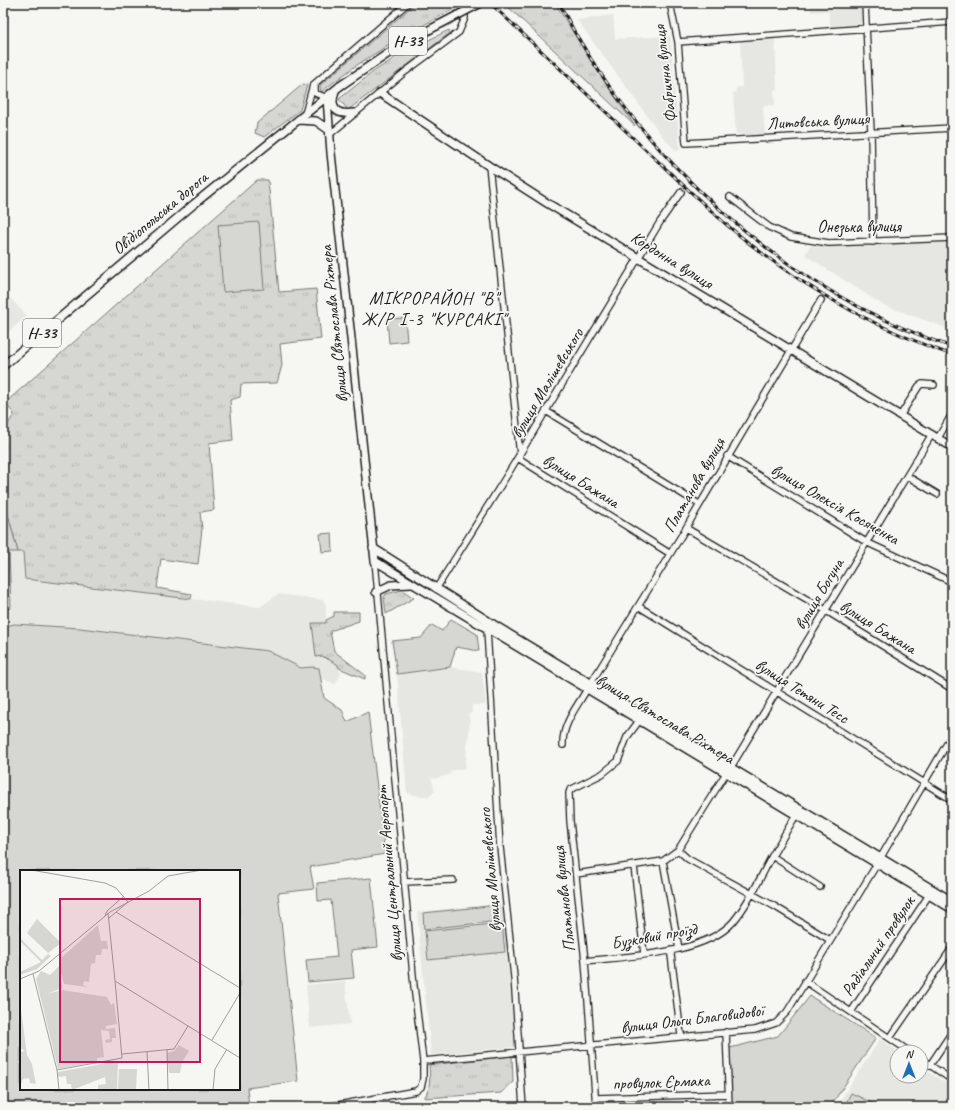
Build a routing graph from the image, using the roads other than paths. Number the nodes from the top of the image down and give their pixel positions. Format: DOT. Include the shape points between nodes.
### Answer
graph roads {
  1 [pos="408,3"];
  2 [pos="460,3"];
  3 [pos="481,3"];
  4 [pos="670,3"];
  5 [pos="865,3"];
  6 [pos="952,22"];
  7 [pos="867,28"];
  8 [pos="678,42"];
  9 [pos="316,82"];
  10 [pos="337,89"];
  11 [pos="380,93"];
  12 [pos="326,98"];
  13 [pos="354,113"];
  14 [pos="305,114"];
  15 [pos="297,120"];
  16 [pos="952,128"];
  17 [pos="329,132"];
  18 [pos="871,132"];
  19 [pos="686,143"];
  20 [pos="489,166"];
  21 [pos="681,192"];
  22 [pos="730,197"];
  23 [pos="952,238"];
  24 [pos="873,242"];
  25 [pos="639,257"];
  26 [pos="821,300"];
  27 [pos="790,350"];
  28 [pos="3,366"];
  29 [pos="934,385"];
  30 [pos="546,411"];
  31 [pos="952,414"];
  32 [pos="900,416"];
  33 [pos="935,436"];
  34 [pos="952,447"];
  35 [pos="727,456"];
  36 [pos="519,457"];
  37 [pos="906,476"];
  38 [pos="937,494"];
  39 [pos="699,504"];
  40 [pos="686,528"];
  41 [pos="866,542"];
  42 [pos="373,548"];
  43 [pos="669,553"];
  44 [pos="375,561"];
  45 [pos="952,582"];
  46 [pos="412,584"];
  47 [pos="436,589"];
  48 [pos="376,592"];
  49 [pos="638,606"];
  50 [pos="825,610"];
  51 [pos="488,630"];
  52 [pos="589,686"];
  53 [pos="952,689"];
  54 [pos="776,692"];
  55 [pos="639,721"];
  56 [pos="952,735"];
  57 [pos="563,744"];
  58 [pos="728,770"];
  59 [pos="924,783"];
  60 [pos="952,800"];
  61 [pos="796,815"];
  62 [pos="678,850"];
  63 [pos="772,856"];
  64 [pos="879,860"];
  65 [pos="663,861"];
  66 [pos="634,866"];
  67 [pos="576,874"];
  68 [pos="453,880"];
  69 [pos="404,882"];
  70 [pos="820,887"];
  71 [pos="751,893"];
  72 [pos="929,895"];
  73 [pos="952,901"];
  74 [pos="952,909"];
  75 [pos="830,940"];
  76 [pos="952,948"];
  77 [pos="680,949"];
  78 [pos="672,950"];
  79 [pos="644,954"];
  80 [pos="586,961"];
  81 [pos="805,981"];
  82 [pos="851,1012"];
  83 [pos="726,1032"];
  84 [pos="952,1032"];
  85 [pos="681,1035"];
  86 [pos="890,1038"];
  87 [pos="899,1044"];
  88 [pos="593,1045"];
  89 [pos="521,1052"];
  90 [pos="423,1061"];
  91 [pos="930,1065"];
  92 [pos="952,1080"];
  93 [pos="728,1094"];
  94 [pos="596,1098"];
  95 [pos="327,1107"];
  96 [pos="523,1107"];
  97 [pos="596,1107"];
  98 [pos="729,1107"];
  1 -- 9 [label="street"];
  2 -- 11 [label="street" via="465,18 459,32"];
  3 -- 10 [label="main road, Н-33, bridge" via="402,44"];
  4 -- 8 [label="street, Фабрична вулиця"];
  5 -- 7 [label="street"];
  6 -- 7 [label="street"];
  7 -- 8 [label="street"];
  7 -- 18 [label="street"];
  8 -- 19 [label="street, Фабрична вулиця"];
  9 -- 12 [label="street" via="316,93"];
  9 -- 14 [label="street" via="311,89"];
  10 -- 12 [label="main road, Овідіопольська дорога / Н-33"];
  10 -- 13 [label="main road" via="332,103 335,109 340,114"];
  11 -- 13 [label="street"];
  11 -- 20 [label="main road, Кордонна вулиця"];
  12 -- 14 [label="main road, Овідіопольська дорога / Н-33"];
  12 -- 17 [label="main road, вулиця Святослава Ріхтера"];
  13 -- 17 [label="street"];
  14 -- 15 [label="main road, Овідіопольська дорога / Н-33"];
  15 -- 17 [label="main road" via="316,121"];
  15 -- 28 [label="main road, Овідіопольська дорога / Н-33"];
  16 -- 18 [label="street, Литовська вулиця"];
  17 -- 42 [label="main road, вулиця Святослава Ріхтера"];
  18 -- 19 [label="street, Литовська вулиця"];
  18 -- 24 [label="street"];
  20 -- 25 [label="main road, Кордонна вулиця"];
  20 -- 36 [label="street"];
  21 -- 25 [label="street, вулиця Малішевського"];
  22 -- 24 [label="street, Онезька вулиця" via="768,227 791,237 829,243"];
  23 -- 24 [label="street, Онезька вулиця"];
  25 -- 27 [label="main road, Кордонна вулиця"];
  25 -- 30 [label="street, вулиця Малішевського"];
  26 -- 27 [label="street, Платанова вулиця"];
  27 -- 32 [label="main road, Кордонна вулиця"];
  27 -- 35 [label="street, Платанова вулиця"];
  29 -- 32 [label="street" via="919,386"];
  30 -- 36 [label="street, вулиця Малішевського"];
  30 -- 39 [label="street"];
  31 -- 33 [label="street, вулиця Богуна"];
  32 -- 33 [label="main road, Кордонна вулиця"];
  33 -- 34 [label="main road, Кордонна вулиця"];
  33 -- 37 [label="street, вулиця Богуна"];
  35 -- 39 [label="street, Платанова вулиця"];
  35 -- 41 [label="street, вулиця Олексія Косяченка"];
  36 -- 43 [label="street, вулиця Бажана"];
  36 -- 47 [label="street, вулиця Малішевського"];
  37 -- 38 [label="street"];
  37 -- 41 [label="street, вулиця Богуна"];
  39 -- 40 [label="street, Платанова вулиця"];
  40 -- 43 [label="street, Платанова вулиця"];
  40 -- 50 [label="street, вулиця Бажана"];
  41 -- 45 [label="street, вулиця Олексія Косяченка"];
  41 -- 50 [label="street, вулиця Богуна"];
  42 -- 44 [label="main road, вулиця Святослава Ріхтера"];
  42 -- 47 [label="main road, вулиця Святослава Ріхтера"];
  43 -- 49 [label="street, Платанова вулиця"];
  44 -- 46 [label="main road, вулиця Святослава Ріхтера"];
  44 -- 48 [label="street, вулиця Центральний Аеропорт"];
  46 -- 48 [label="main road" via="391,585"];
  46 -- 51 [label="main road, вулиця Святослава Ріхтера"];
  47 -- 52 [label="main road, вулиця Святослава Ріхтера"];
  48 -- 69 [label="street, вулиця Центральний Аеропорт"];
  49 -- 52 [label="street, Платанова вулиця"];
  49 -- 54 [label="street, вулиця Тетяни Тесс"];
  50 -- 53 [label="street, вулиця Бажана"];
  50 -- 54 [label="street, вулиця Богуна"];
  51 -- 52 [label="main road, вулиця Святослава Ріхтера"];
  51 -- 89 [label="street, вулиця Малішевського" via="500,847"];
  52 -- 55 [label="main road, вулиця Святослава Ріхтера"];
  52 -- 57 [label="street, Платанова вулиця" via="566,726 562,736"];
  52 -- 58 [label="main road, вулиця Святослава Ріхтера"];
  54 -- 58 [label="street, вулиця Богуна"];
  54 -- 59 [label="street, вулиця Тетяни Тесс"];
  55 -- 58 [label="main road, вулиця Святослава Ріхтера"];
  55 -- 67 [label="street, Платанова вулиця" via="627,737 618,761 602,774 570,790 570,821"];
  56 -- 59 [label="street, вулиця Ольги Благовидової"];
  58 -- 61 [label="main road, вулиця Святослава Ріхтера"];
  58 -- 62 [label="street, вулиця Богуна"];
  58 -- 64 [label="main road, вулиця Святослава Ріхтера"];
  59 -- 60 [label="street, вулиця Тетяни Тесс"];
  59 -- 64 [label="street, вулиця Ольги Благовидової"];
  61 -- 63 [label="street, Бузковий проїзд"];
  61 -- 64 [label="main road, вулиця Святослава Ріхтера"];
  62 -- 65 [label="street"];
  62 -- 71 [label="street" via="688,860"];
  63 -- 70 [label="street"];
  63 -- 71 [label="street, Бузковий проїзд"];
  64 -- 72 [label="main road, вулиця Святослава Ріхтера"];
  64 -- 73 [label="main road, вулиця Святослава Ріхтера"];
  64 -- 75 [label="street, вулиця Ольги Благовидової"];
  65 -- 66 [label="street"];
  65 -- 77 [label="street"];
  66 -- 67 [label="street"];
  66 -- 79 [label="street"];
  67 -- 80 [label="street, Платанова вулиця"];
  68 -- 69 [label="street"];
  69 -- 90 [label="street, вулиця Центральний Аеропорт"];
  71 -- 75 [label="street"];
  71 -- 77 [label="street, Бузковий проїзд" via="732,922 712,938"];
  72 -- 74 [label="main road, вулиця Святослава Ріхтера"];
  72 -- 82 [label="street, Радіальний провулок"];
  75 -- 81 [label="street, вулиця Ольги Благовидової"];
  76 -- 86 [label="street"];
  77 -- 78 [label="street, Бузковий проїзд"];
  78 -- 79 [label="street, Бузковий проїзд"];
  78 -- 85 [label="street"];
  79 -- 80 [label="street, Бузковий проїзд"];
  80 -- 88 [label="street, Платанова вулиця"];
  81 -- 82 [label="street"];
  81 -- 83 [label="street, вулиця Ольги Благовидової" via="787,1012 776,1023 755,1030"];
  82 -- 86 [label="street"];
  83 -- 85 [label="street, вулиця Ольги Благовидової"];
  83 -- 93 [label="street"];
  84 -- 91 [label="street"];
  85 -- 88 [label="street, вулиця Ольги Благовидової"];
  86 -- 87 [label="street"];
  88 -- 89 [label="street, вулиця Ольги Благовидової"];
  88 -- 94 [label="street, Платанова вулиця"];
  89 -- 90 [label="street, вулиця Ольги Благовидової"];
  89 -- 96 [label="street, вулиця Малішевського"];
  90 -- 95 [label="street, вулиця Центральний Аеропорт" via="421,1088 416,1091"];
  91 -- 92 [label="street"];
  93 -- 94 [label="street, провулок Єрмака"];
  93 -- 98 [label="street"];
  94 -- 97 [label="street, Платанова вулиця"];
}
